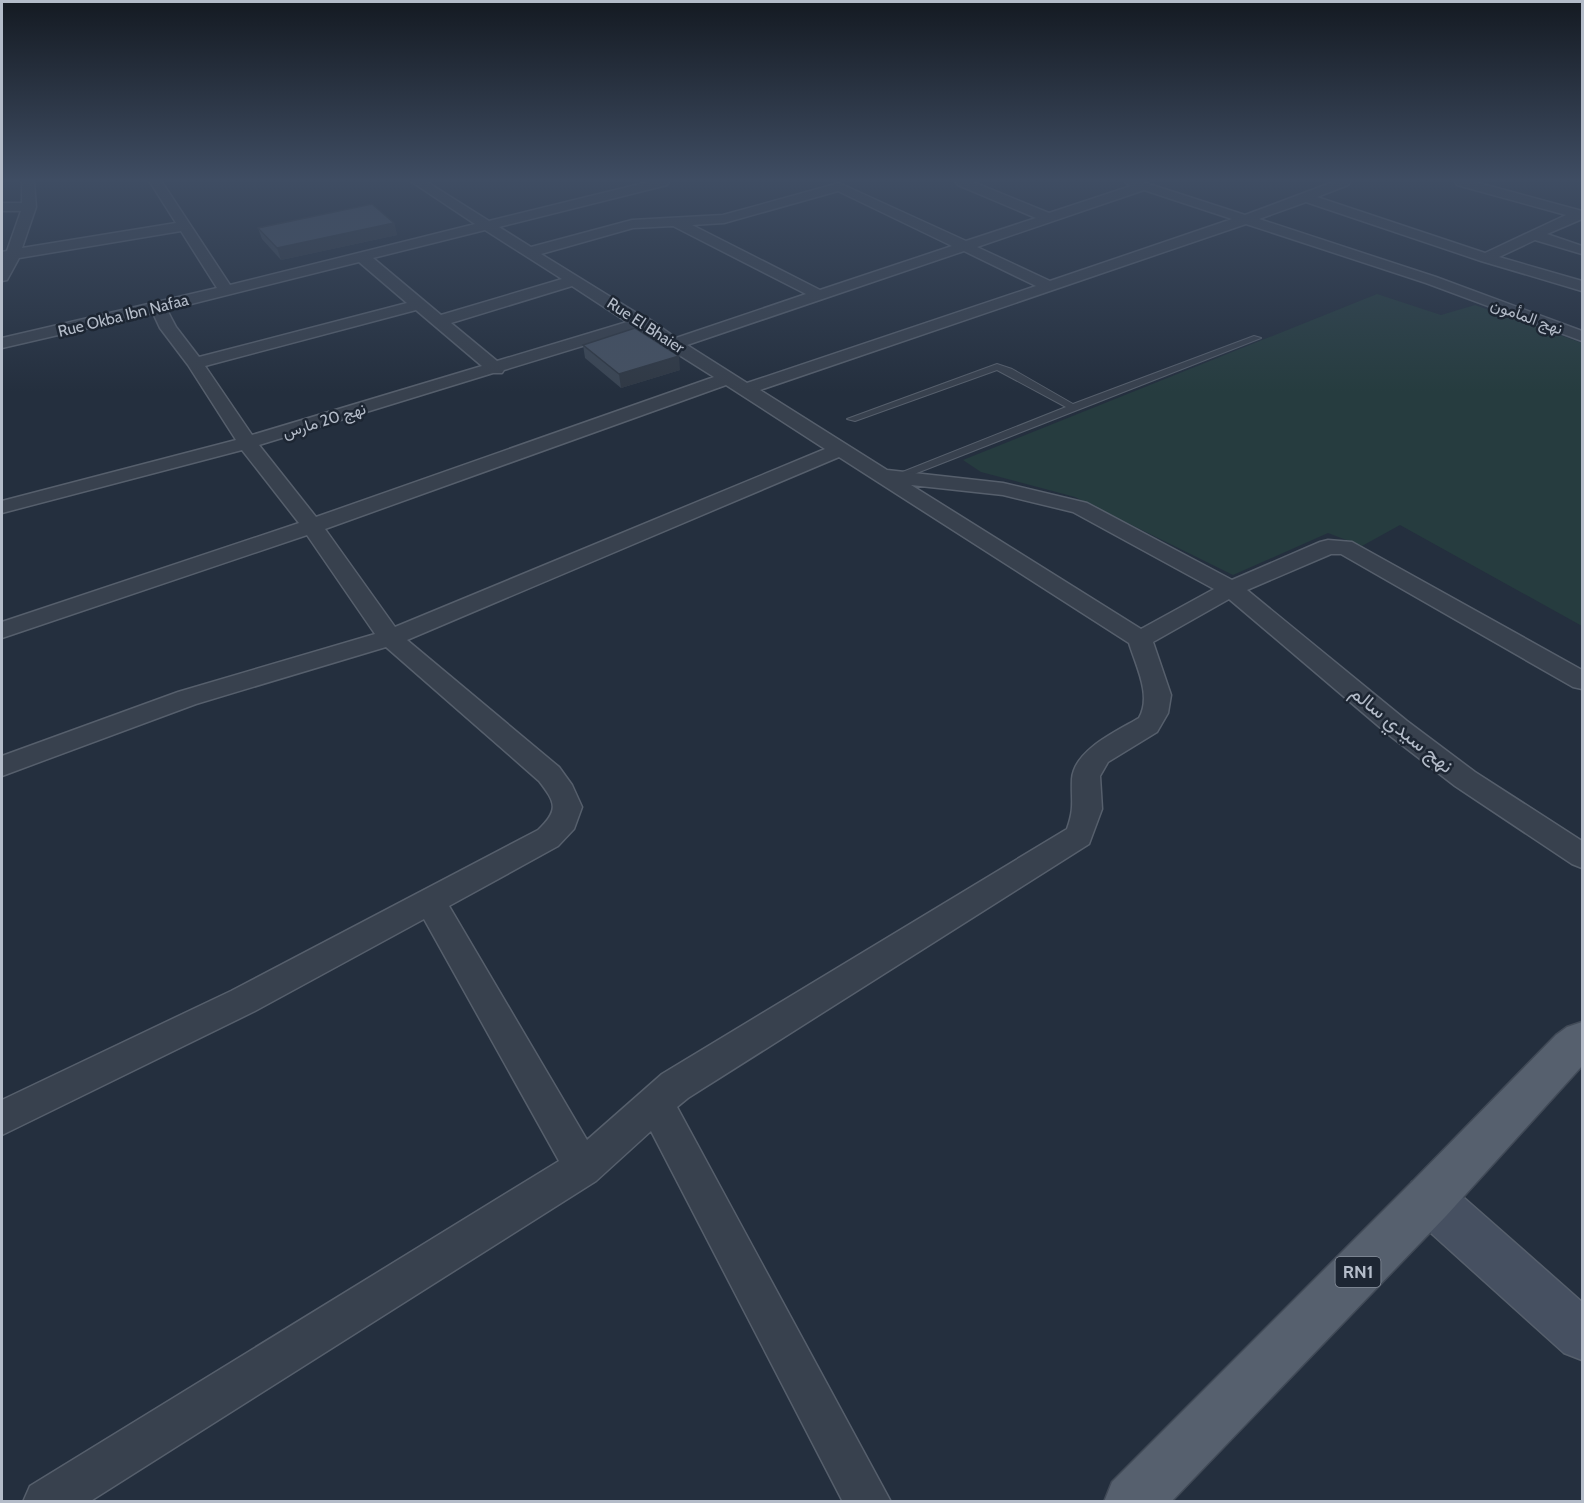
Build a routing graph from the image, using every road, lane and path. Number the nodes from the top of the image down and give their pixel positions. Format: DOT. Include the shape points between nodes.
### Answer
graph roads {
  1 [pos="25,252"];
  2 [pos="202,252"];
  3 [pos="377,252"];
  4 [pos="531,252"];
  5 [pos="735,252"];
  6 [pos="953,252"];
  7 [pos="975,252"];
  8 [pos="1148,252"];
  9 [pos="1346,252"];
  10 [pos="1468,252"];
  11 [pos="1498,252"];
  12 [pos="7,255"];
  13 [pos="361,256"];
  14 [pos="1486,258"];
  15 [pos="2,277"];
  16 [pos="576,280"];
  17 [pos="1576,284"];
  18 [pos="1049,286"];
  19 [pos="225,289"];
  20 [pos="819,295"];
  21 [pos="420,304"];
  22 [pos="158,308"];
  23 [pos="1520,313"];
  24 [pos="440,321"];
  25 [pos="643,322"];
  26 [pos="1582,336"];
  27 [pos="1257,338"];
  28 [pos="2,341"];
  29 [pos="674,344"];
  30 [pos="195,363"];
  31 [pos="496,369"];
  32 [pos="738,384"];
  33 [pos="1071,406"];
  34 [pos="852,419"];
  35 [pos="247,442"];
  36 [pos="841,449"];
  37 [pos="873,470"];
  38 [pos="899,477"];
  39 [pos="2,507"];
  40 [pos="312,526"];
  41 [pos="1231,589"];
  42 [pos="2,630"];
  43 [pos="390,638"];
  44 [pos="1140,639"];
  45 [pos="1582,681"];
  46 [pos="2,766"];
  47 [pos="1582,856"];
  48 [pos="430,901"];
  49 [pos="1582,1041"];
  50 [pos="656,1103"];
  51 [pos="2,1118"];
  52 [pos="583,1168"];
  53 [pos="1429,1199"];
  54 [pos="1582,1335"];
  55 [pos="46,1502"];
  56 [pos="868,1502"];
  57 [pos="1132,1502"];
  1 -- 12 [label="street"];
  2 -- 19 [label="street"];
  3 -- 13 [label="street, Rue Okba Ibn Nafaa"];
  4 -- 16 [label="street, Rue El Bhaier"];
  5 -- 20 [label="street"];
  6 -- 20 [label="street"];
  7 -- 18 [label="street"];
  8 -- 18 [label="street"];
  9 -- 23 [label="street, نهج المأمون"];
  10 -- 14 [label="street"];
  11 -- 14 [label="street"];
  12 -- 15 [label="street"];
  13 -- 19 [label="street, Rue Okba Ibn Nafaa"];
  13 -- 21 [label="street"];
  14 -- 17 [label="street"];
  16 -- 24 [label="street"];
  16 -- 25 [label="street, Rue El Bhaier"];
  17 -- 23 [label="street"];
  18 -- 32 [label="street"];
  19 -- 22 [label="street, Rue Okba Ibn Nafaa"];
  20 -- 29 [label="street"];
  21 -- 24 [label="street"];
  21 -- 30 [label="street"];
  22 -- 28 [label="street, Rue Okba Ibn Nafaa"];
  22 -- 30 [label="street"];
  23 -- 26 [label="street, نهج المأمون"];
  24 -- 31 [label="street"];
  25 -- 29 [label="street, Rue El Bhaier"];
  25 -- 31 [label="street, نهج 20 مارس"];
  27 -- 33 [label="lane"];
  29 -- 32 [label="street, Rue El Bhaier"];
  30 -- 35 [label="street"];
  31 -- 35 [label="street, نهج 20 مارس"];
  32 -- 36 [label="street, Rue El Bhaier"];
  32 -- 40 [label="street"];
  33 -- 34 [label="lane" via="997,368"];
  33 -- 38 [label="lane"];
  35 -- 39 [label="street, نهج 20 مارس"];
  35 -- 40 [label="street"];
  36 -- 37 [label="street, Rue El Bhaier"];
  36 -- 43 [label="street"];
  37 -- 38 [label="street, نهج سيدي سالم"];
  37 -- 44 [label="street, Rue El Bhaier"];
  38 -- 41 [label="street, نهج سيدي سالم" via="1003,489 1080,507"];
  40 -- 42 [label="street"];
  40 -- 43 [label="street"];
  41 -- 44 [label="street"];
  41 -- 45 [label="street" via="1328,548 1344,547"];
  41 -- 47 [label="street, نهج سيدي سالم" via="1465,779"];
  43 -- 46 [label="street" via="188,698"];
  43 -- 48 [label="street" via="549,774 567,799 570,811 548,838"];
  44 -- 50 [label="street" via="1158,695 1155,713 1148,726 1098,755 1086,776 1088,809 1079,836 675,1086"];
  48 -- 51 [label="street" via="243,1001"];
  48 -- 52 [label="street"];
  49 -- 53 [label="main road, RN1"];
  50 -- 52 [label="street"];
  50 -- 56 [label="street"];
  52 -- 55 [label="street"];
  53 -- 54 [label="main road"];
  53 -- 57 [label="main road, RN1"];
}
